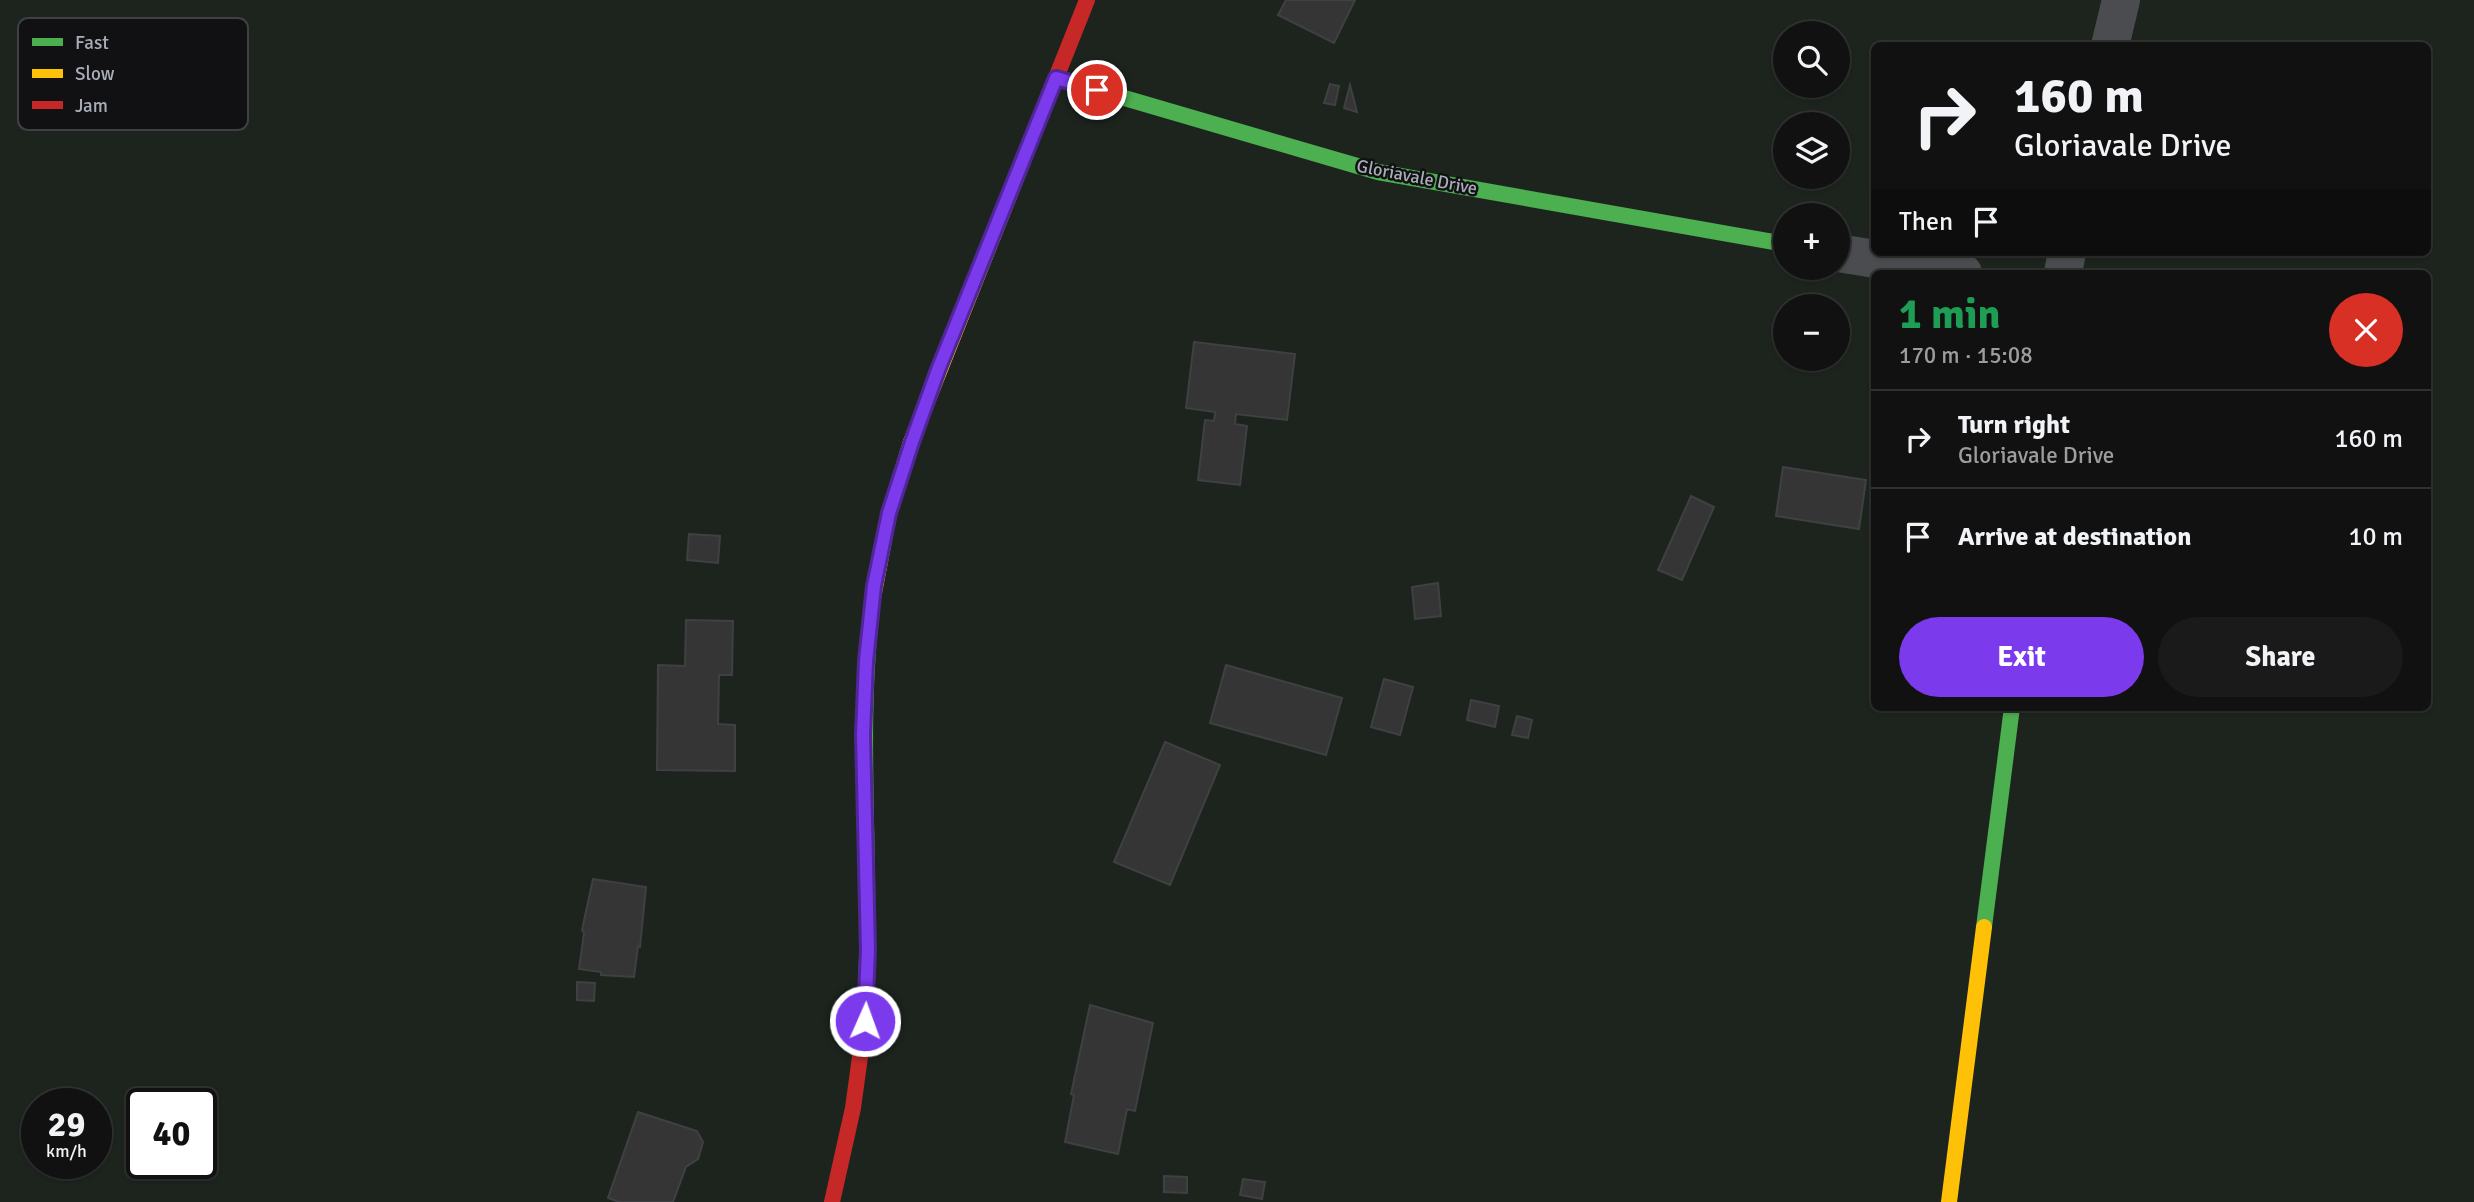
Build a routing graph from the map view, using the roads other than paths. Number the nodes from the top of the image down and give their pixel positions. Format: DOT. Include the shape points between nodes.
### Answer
graph roads {
  1 [pos="1087,0"];
  2 [pos="2121,0"];
  3 [pos="2111,42"];
  4 [pos="1056,78"];
  5 [pos="1773,242"];
  6 [pos="1850,255"];
  7 [pos="1931,270"];
  8 [pos="2011,711"];
  9 [pos="832,1202"];
  10 [pos="1949,1202"];
  1 -- 4 [label="street"];
  2 -- 3 [label="street"];
  4 -- 5 [label="street, Gloriavale Drive" via="1378,172"];
  4 -- 9 [label="street" via="912,442 889,513 874,586 863,735 865,1021 857,1092"];
  6 -- 7 [label="street"];
  8 -- 10 [label="street"];
}
